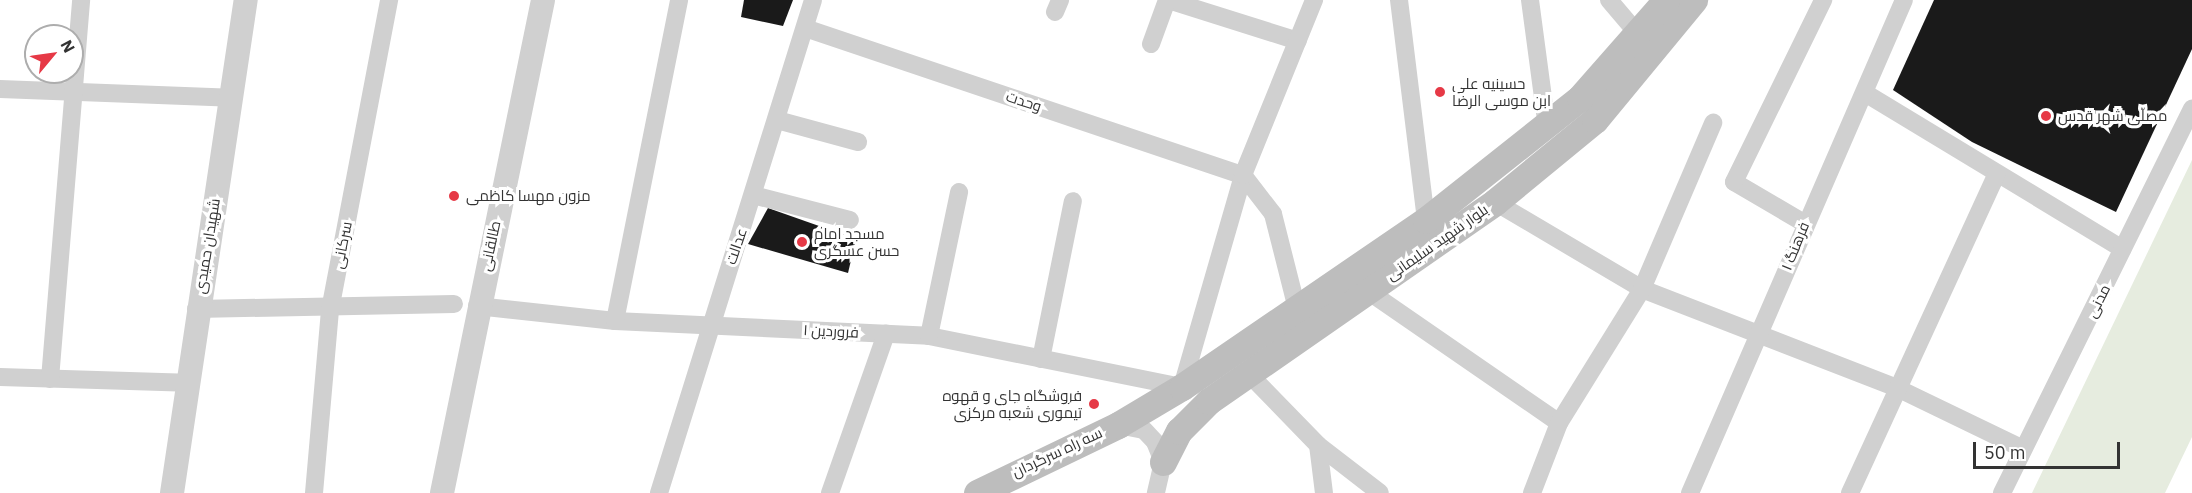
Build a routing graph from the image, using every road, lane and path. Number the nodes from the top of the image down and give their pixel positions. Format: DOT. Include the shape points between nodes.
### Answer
graph roads {
  1 [pos="81,0"];
  2 [pos="246,0"];
  3 [pos="389,0"];
  4 [pos="543,0"];
  5 [pos="679,0"];
  6 [pos="813,0"];
  7 [pos="1167,0"];
  8 [pos="1314,0"];
  9 [pos="1399,0"];
  10 [pos="1530,0"];
  11 [pos="1609,0"];
  12 [pos="1666,0"];
  13 [pos="1694,0"];
  14 [pos="1823,0"];
  15 [pos="1904,0"];
  16 [pos="805,28"];
  17 [pos="1637,33"];
  18 [pos="1298,41"];
  19 [pos="1151,44"];
  20 [pos="0,89"];
  21 [pos="72,92"];
  22 [pos="1865,93"];
  23 [pos="231,98"];
  24 [pos="2192,108"];
  25 [pos="777,120"];
  26 [pos="1713,123"];
  27 [pos="1547,128"];
  28 [pos="858,141"];
  29 [pos="1997,174"];
  30 [pos="1243,175"];
  31 [pos="959,192"];
  32 [pos="753,195"];
  33 [pos="1073,201"];
  34 [pos="1495,202"];
  35 [pos="850,220"];
  36 [pos="1426,220"];
  37 [pos="1804,223"];
  38 [pos="2123,249"];
  39 [pos="1642,289"];
  40 [pos="1368,291"];
  41 [pos="465,305"];
  42 [pos="196,309"];
  43 [pos="1297,309"];
  44 [pos="330,310"];
  45 [pos="615,321"];
  46 [pos="709,326"];
  47 [pos="886,334"];
  48 [pos="929,336"];
  49 [pos="1759,338"];
  50 [pos="1041,359"];
  51 [pos="1247,372"];
  52 [pos="0,377"];
  53 [pos="51,379"];
  54 [pos="186,383"];
  55 [pos="1182,387"];
  56 [pos="1897,388"];
  57 [pos="1559,423"];
  58 [pos="1118,424"];
  59 [pos="1318,445"];
  60 [pos="2023,449"];
  61 [pos="1162,462"];
  62 [pos="172,493"];
  63 [pos="314,493"];
  64 [pos="441,493"];
  65 [pos="659,493"];
  66 [pos="830,493"];
  67 [pos="976,493"];
  68 [pos="1156,493"];
  69 [pos="1324,493"];
  70 [pos="1380,493"];
  71 [pos="1532,493"];
  72 [pos="1690,493"];
  73 [pos="1850,493"];
  74 [pos="2002,493"];
  1 -- 21 [label="street"];
  2 -- 23 [label="street, شهیدان حمیدی"];
  3 -- 44 [label="street, سرکانی"];
  4 -- 41 [label="street, طالقانی"];
  5 -- 45 [label="street"];
  6 -- 16 [label="street, عدالت"];
  7 -- 18 [label="street"];
  7 -- 19 [label="street"];
  8 -- 18 [label="street"];
  9 -- 36 [label="street"];
  10 -- 27 [label="street"];
  11 -- 17 [label="street"];
  12 -- 17 [label="main road, بلوار شهید سلیمانی"];
  13 -- 34 [label="main road, بلوار شهید سلیمانی" via="1595,120"];
  14 -- 37 [label="street" via="1734,182"];
  15 -- 22 [label="street, فرهنگ ۱"];
  16 -- 25 [label="street, عدالت"];
  16 -- 30 [label="street, وحدت"];
  17 -- 27 [label="main road, بلوار شهید سلیمانی" via="1580,98"];
  18 -- 30 [label="street"];
  20 -- 21 [label="street"];
  21 -- 23 [label="street"];
  21 -- 53 [label="street"];
  22 -- 29 [label="street"];
  22 -- 37 [label="street, فرهنگ ۱"];
  23 -- 42 [label="street, شهیدان حمیدی"];
  24 -- 38 [label="street, مدنی"];
  25 -- 28 [label="street"];
  25 -- 32 [label="street, عدالت"];
  26 -- 39 [label="street"];
  27 -- 36 [label="main road, بلوار شهید سلیمانی"];
  29 -- 38 [label="street"];
  29 -- 56 [label="street"];
  30 -- 43 [label="street" via="1273,214"];
  30 -- 55 [label="street"];
  31 -- 48 [label="street"];
  32 -- 35 [label="street"];
  32 -- 46 [label="street, عدالت"];
  33 -- 50 [label="street"];
  34 -- 39 [label="street"];
  34 -- 40 [label="main road, بلوار شهید سلیمانی"];
  36 -- 43 [label="main road, بلوار شهید سلیمانی"];
  37 -- 49 [label="street, فرهنگ ۱"];
  38 -- 60 [label="street, مدنی"];
  39 -- 49 [label="street"];
  39 -- 57 [label="street"];
  40 -- 51 [label="main road, بلوار شهید سلیمانی"];
  40 -- 57 [label="street"];
  41 -- 44 [label="street, فروردین ۱"];
  41 -- 45 [label="street, فروردین ۱"];
  41 -- 64 [label="street, طالقانی"];
  42 -- 44 [label="street, فروردین ۱"];
  42 -- 54 [label="street, شهیدان حمیدی"];
  43 -- 55 [label="main road, بلوار شهید سلیمانی"];
  44 -- 63 [label="street, سرکانی"];
  45 -- 46 [label="street, فروردین ۱"];
  46 -- 47 [label="street, فروردین ۱"];
  46 -- 65 [label="street, عدالت"];
  47 -- 48 [label="street, فروردین ۱"];
  47 -- 66 [label="street"];
  48 -- 50 [label="street, فروردین ۱"];
  49 -- 56 [label="street"];
  49 -- 72 [label="street, فرهنگ ۱"];
  50 -- 55 [label="street, فروردین ۱"];
  51 -- 59 [label="street"];
  51 -- 61 [label="main road, بلوار شهید سلیمانی" via="1179,431"];
  52 -- 53 [label="street"];
  53 -- 54 [label="street"];
  54 -- 62 [label="street, شهیدان حمیدی"];
  55 -- 58 [label="main road, بلوار شهید سلیمانی"];
  56 -- 60 [label="street"];
  56 -- 73 [label="street"];
  57 -- 71 [label="street"];
  58 -- 61 [label="street, سه راه سرگردان" via="1144,430 1155,442"];
  58 -- 67 [label="main road, سه راه سرگردان"];
  59 -- 69 [label="street"];
  59 -- 70 [label="street"];
  60 -- 74 [label="street, مدنی"];
  61 -- 68 [label="street"];
}
